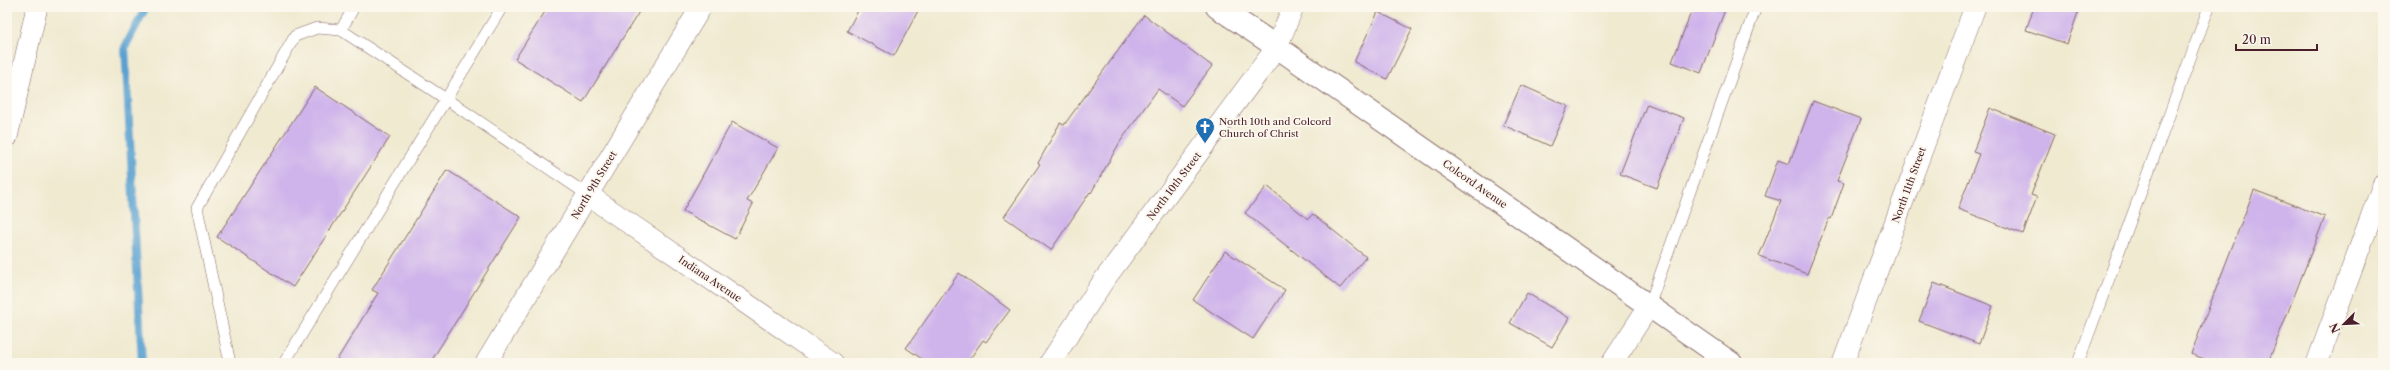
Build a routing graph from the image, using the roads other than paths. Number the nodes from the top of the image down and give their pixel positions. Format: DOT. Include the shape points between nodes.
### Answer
graph roads {
  1 [pos="37,7"];
  2 [pos="354,7"];
  3 [pos="502,7"];
  4 [pos="701,7"];
  5 [pos="1217,7"];
  6 [pos="1293,7"];
  7 [pos="1756,7"];
  8 [pos="1975,7"];
  9 [pos="2209,7"];
  10 [pos="341,30"];
  11 [pos="1278,47"];
  12 [pos="446,99"];
  13 [pos="7,137"];
  14 [pos="2383,185"];
  15 [pos="588,195"];
  16 [pos="1649,306"];
  17 [pos="230,363"];
  18 [pos="284,363"];
  19 [pos="486,363"];
  20 [pos="833,363"];
  21 [pos="1050,363"];
  22 [pos="1612,363"];
  23 [pos="1731,363"];
  24 [pos="1843,363"];
  25 [pos="2078,363"];
  26 [pos="2316,363"];
  1 -- 13 [label="street"];
  2 -- 10 [label="lane"];
  3 -- 12 [label="lane"];
  4 -- 15 [label="street, North 9th Street"];
  5 -- 11 [label="street, Colcord Avenue"];
  6 -- 11 [label="street, North 10th Street"];
  7 -- 16 [label="lane"];
  8 -- 24 [label="street, North 11th Street"];
  9 -- 25 [label="lane"];
  10 -- 12 [label="lane"];
  10 -- 17 [label="lane" via="317,28 295,36 197,208"];
  11 -- 16 [label="street, Colcord Avenue"];
  11 -- 21 [label="street, North 10th Street" via="1104,280"];
  12 -- 15 [label="lane"];
  12 -- 18 [label="lane"];
  14 -- 26 [label="street"];
  15 -- 19 [label="street, North 9th Street"];
  15 -- 20 [label="street, Indiana Avenue"];
  16 -- 22 [label="street"];
  16 -- 23 [label="street, Colcord Avenue"];
}
